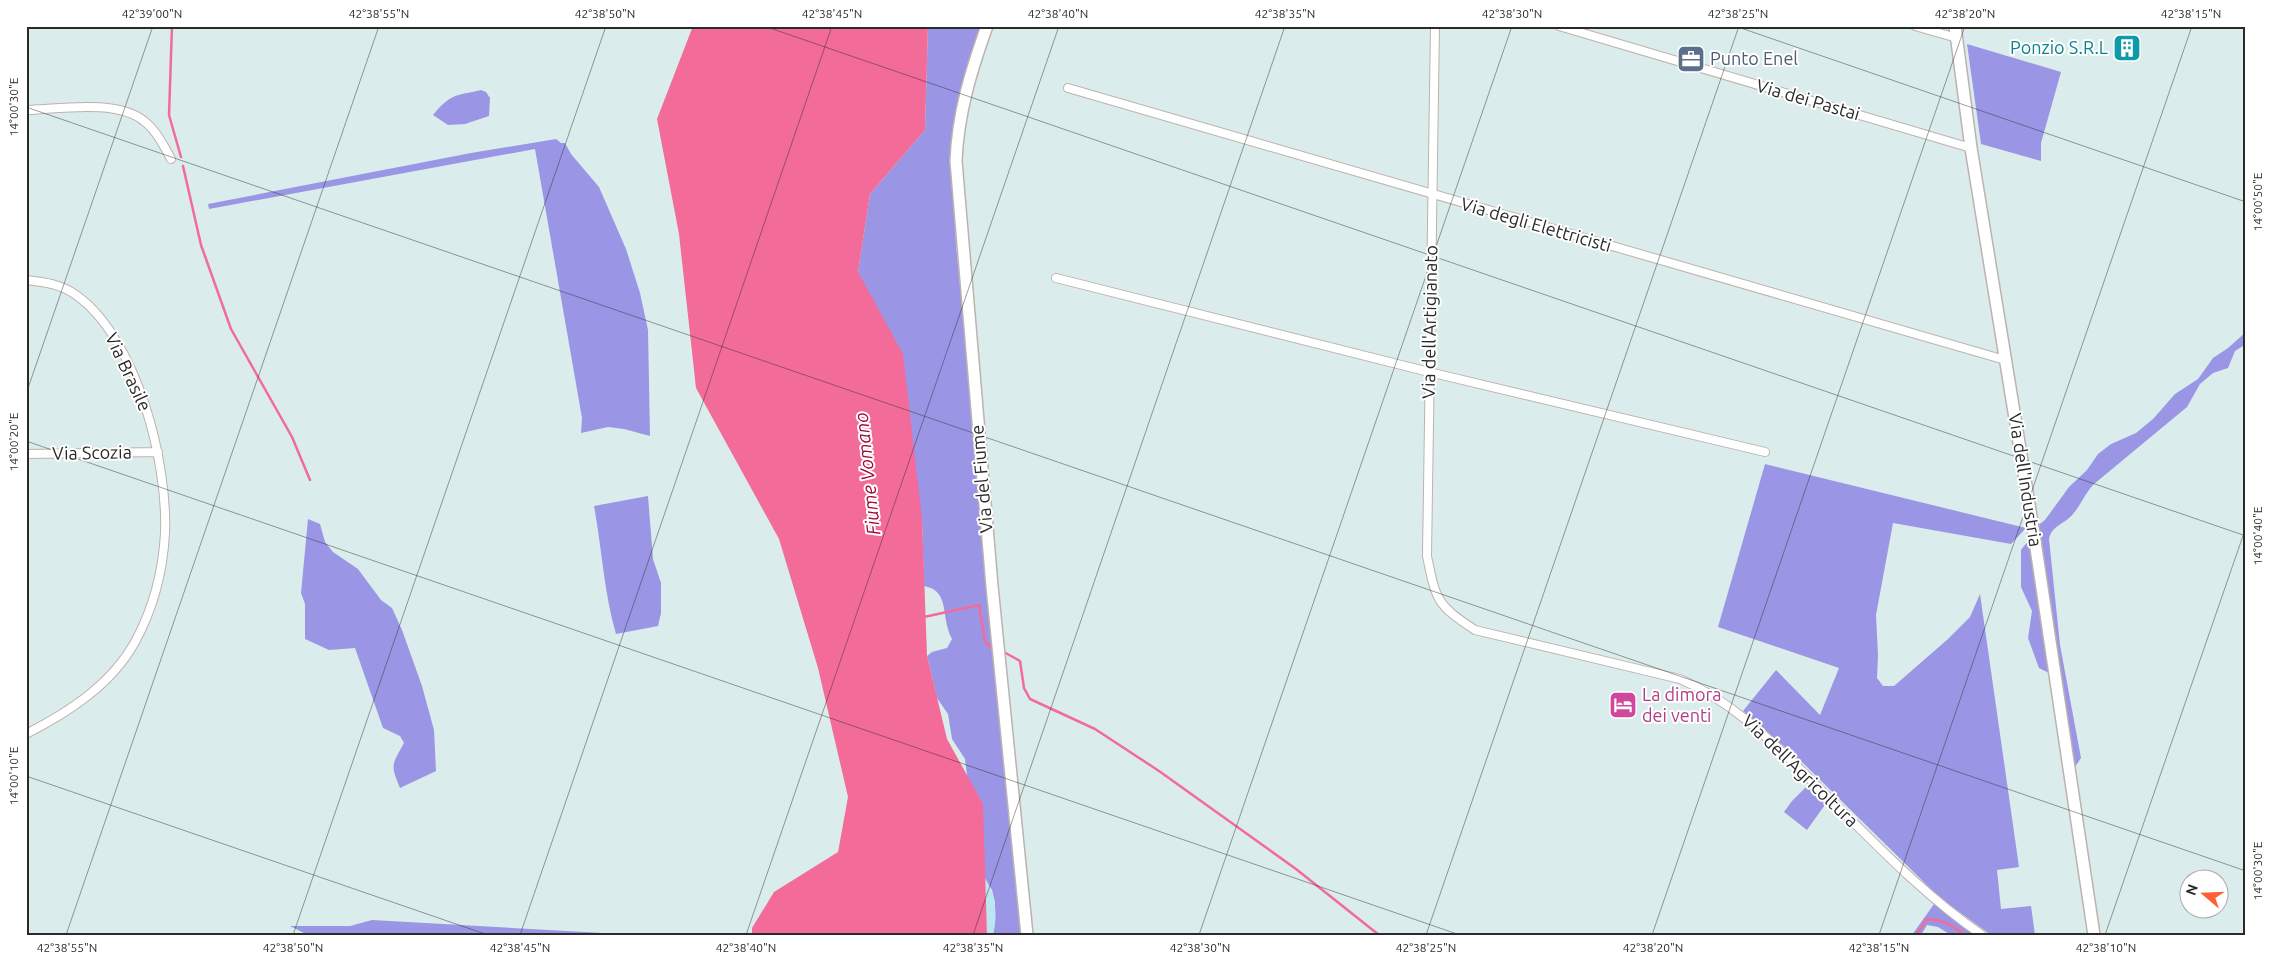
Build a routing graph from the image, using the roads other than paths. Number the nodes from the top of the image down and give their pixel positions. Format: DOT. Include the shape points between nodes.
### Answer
graph roads {
  1 [pos="987,26"];
  2 [pos="1435,26"];
  3 [pos="1558,26"];
  4 [pos="1915,26"];
  5 [pos="1956,32"];
  6 [pos="1068,88"];
  7 [pos="26,110"];
  8 [pos="1971,148"];
  9 [pos="170,159"];
  10 [pos="1432,195"];
  11 [pos="1056,278"];
  12 [pos="26,280"];
  13 [pos="2006,360"];
  14 [pos="1429,372"];
  15 [pos="158,452"];
  16 [pos="1766,452"];
  17 [pos="26,454"];
  18 [pos="1448,612"];
  19 [pos="26,734"];
  20 [pos="1026,935"];
  21 [pos="1982,935"];
  22 [pos="2094,935"];
  1 -- 20 [label="street, Via del Fiume" via="964,100 957,131 956,161"];
  2 -- 10 [label="street, Via dell'Artigianato"];
  3 -- 8 [label="street, Via dei Pastai"];
  4 -- 5 [label="street"];
  5 -- 8 [label="street, Via dell'Industria"];
  6 -- 10 [label="street, Via degli Elettricisti"];
  7 -- 9 [label="street" via="90,108 128,112 152,128"];
  8 -- 13 [label="street, Via dell'Industria"];
  10 -- 13 [label="street, Via degli Elettricisti"];
  10 -- 14 [label="street, Via dell'Artigianato"];
  11 -- 14 [label="street"];
  12 -- 15 [label="street, Via Brasile" via="66,288 82,299 101,320 128,366 151,421"];
  13 -- 22 [label="street, Via dell'Industria"];
  14 -- 16 [label="street"];
  14 -- 18 [label="street, Via dell'Artigianato" via="1427,556 1434,592"];
  15 -- 17 [label="street, Via Scozia"];
  15 -- 19 [label="street, Via Brasile" via="165,499 164,549 157,586 140,633 125,659 103,683 61,715"];
  18 -- 21 [label="street, Via dell'Agricoltura" via="1475,630 1680,679 1704,689 1771,741 1917,884"];
}
